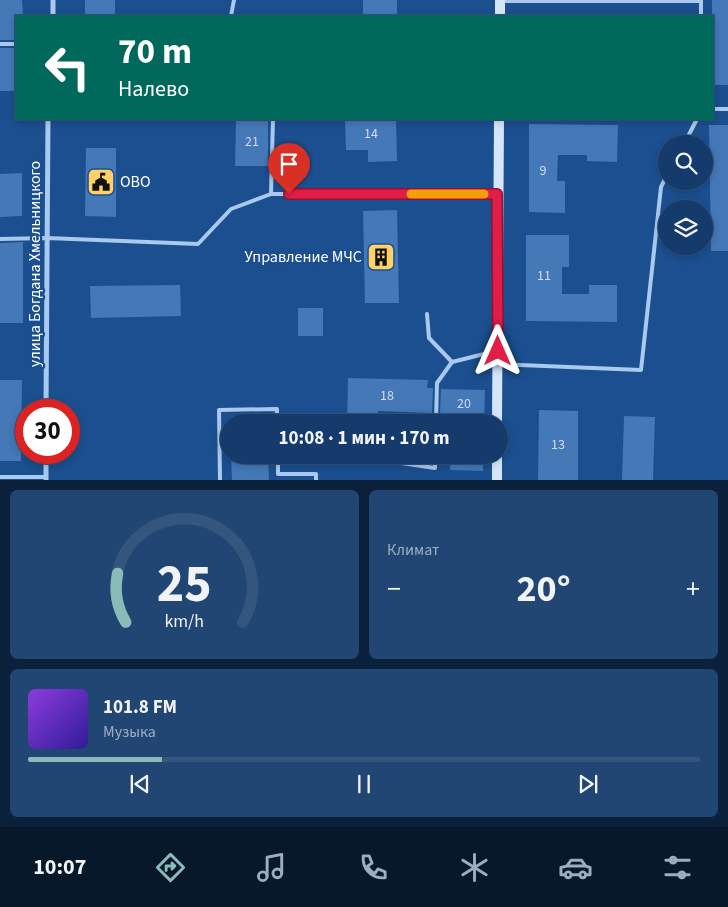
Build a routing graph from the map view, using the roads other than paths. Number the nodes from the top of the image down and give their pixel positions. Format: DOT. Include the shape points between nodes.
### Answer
graph roads {
  1 [pos="53,0"];
  2 [pos="234,0"];
  3 [pos="500,0"];
  4 [pos="701,1"];
  5 [pos="53,15"];
  6 [pos="231,15"];
  7 [pos="500,15"];
  8 [pos="701,15"];
  9 [pos="0,44"];
  10 [pos="15,44"];
  11 [pos="714,109"];
  12 [pos="728,109"];
  13 [pos="48,120"];
  14 [pos="272,120"];
  15 [pos="499,120"];
  16 [pos="499,120"];
  17 [pos="696,120"];
  18 [pos="689,135"];
  19 [pos="661,190"];
  20 [pos="270,194"];
  21 [pos="497,194"];
  22 [pos="47,238"];
  23 [pos="0,239"];
  24 [pos="426,314"];
  25 [pos="498,351"];
  26 [pos="452,362"];
  27 [pos="498,364"];
  28 [pos="46,399"];
  29 [pos="277,414"];
  30 [pos="436,414"];
  31 [pos="497,414"];
  32 [pos="497,414"];
  33 [pos="46,464"];
  34 [pos="278,464"];
  35 [pos="408,464"];
  36 [pos="435,464"];
  37 [pos="497,464"];
  38 [pos="0,477"];
  39 [pos="46,478"];
  40 [pos="220,480"];
  41 [pos="316,480"];
  42 [pos="497,480"];
  1 -- 5 [label="street"];
  2 -- 6 [label="lane"];
  3 -- 4 [label="lane"];
  3 -- 7 [label="street"];
  4 -- 8 [label="lane"];
  9 -- 10 [label="lane"];
  11 -- 12 [label="lane"];
  13 -- 22 [label="street, улица Богдана Хмельницкого"];
  14 -- 20 [label="lane"];
  15 -- 21 [label="street"];
  16 -- 31 [label="street"];
  17 -- 18 [label="lane"];
  19 -- 27 [label="lane" via="641,370"];
  20 -- 21 [label="lane"];
  20 -- 22 [label="lane" via="231,209 198,244"];
  21 -- 25 [label="street"];
  22 -- 23 [label="lane"];
  22 -- 28 [label="street, улица Богдана Хмельницкого"];
  24 -- 26 [label="lane" via="429,338"];
  25 -- 26 [label="lane"];
  25 -- 27 [label="street"];
  26 -- 30 [label="lane" via="437,383"];
  27 -- 32 [label="street"];
  29 -- 40 [label="lane" via="277,409 219,410"];
  33 -- 39 [label="street"];
  34 -- 41 [label="lane" via="278,474 316,474"];
  35 -- 36 [label="lane" via="435,468"];
  37 -- 42 [label="street"];
  38 -- 39 [label="lane"];
}
